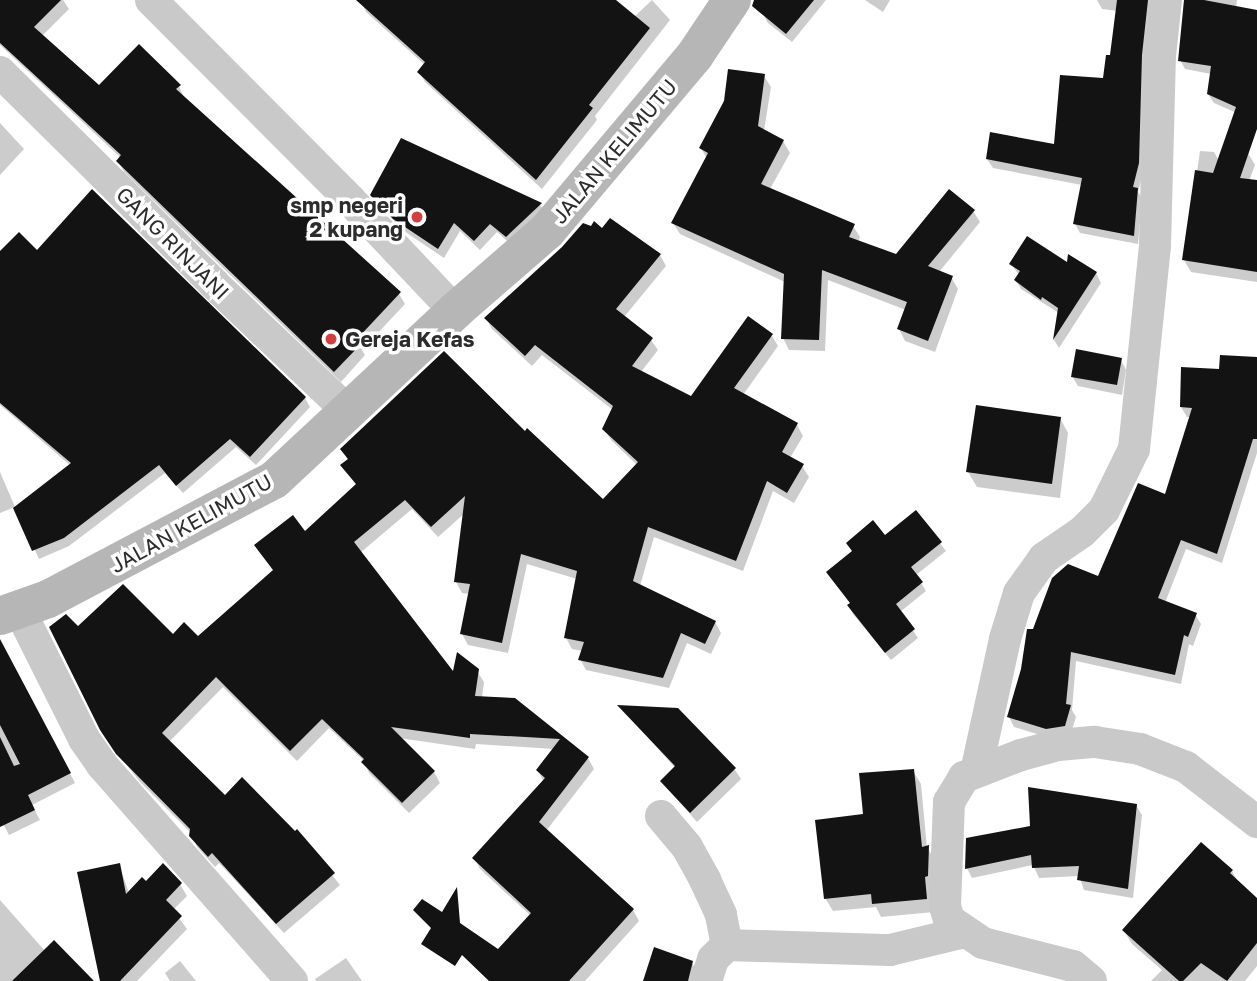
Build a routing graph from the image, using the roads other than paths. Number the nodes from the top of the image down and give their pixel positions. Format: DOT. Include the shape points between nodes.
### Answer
graph roads {
  1 [pos="151,0"];
  2 [pos="732,0"];
  3 [pos="1166,0"];
  4 [pos="0,72"];
  5 [pos="455,311"];
  6 [pos="349,412"];
  7 [pos="10,613"];
  8 [pos="976,772"];
  9 [pos="661,816"];
  10 [pos="1257,822"];
  11 [pos="965,932"];
  12 [pos="727,945"];
  13 [pos="292,981"];
  14 [pos="706,981"];
  15 [pos="1091,981"];
  1 -- 5 [label="street"];
  2 -- 5 [label="street, JALAN KELIMUTU" via="695,55 547,231"];
  3 -- 8 [label="street" via="1155,245 1136,441 1104,510 1044,558 1019,593"];
  4 -- 6 [label="street, GANG RINJANI"];
  5 -- 6 [label="street, JALAN KELIMUTU"];
  6 -- 7 [label="street, JALAN KELIMUTU" via="274,480 48,599"];
  7 -- 13 [label="street" via="102,765"];
  8 -- 10 [label="street" via="1058,745 1095,742 1140,749 1186,768"];
  8 -- 11 [label="street" via="964,777 953,791 947,821 945,906 949,920"];
  9 -- 12 [label="street" via="687,847 705,880 721,915"];
  11 -- 12 [label="street" via="890,950"];
  11 -- 15 [label="street" via="983,943 1073,966"];
  12 -- 14 [label="street" via="713,959"];
}
